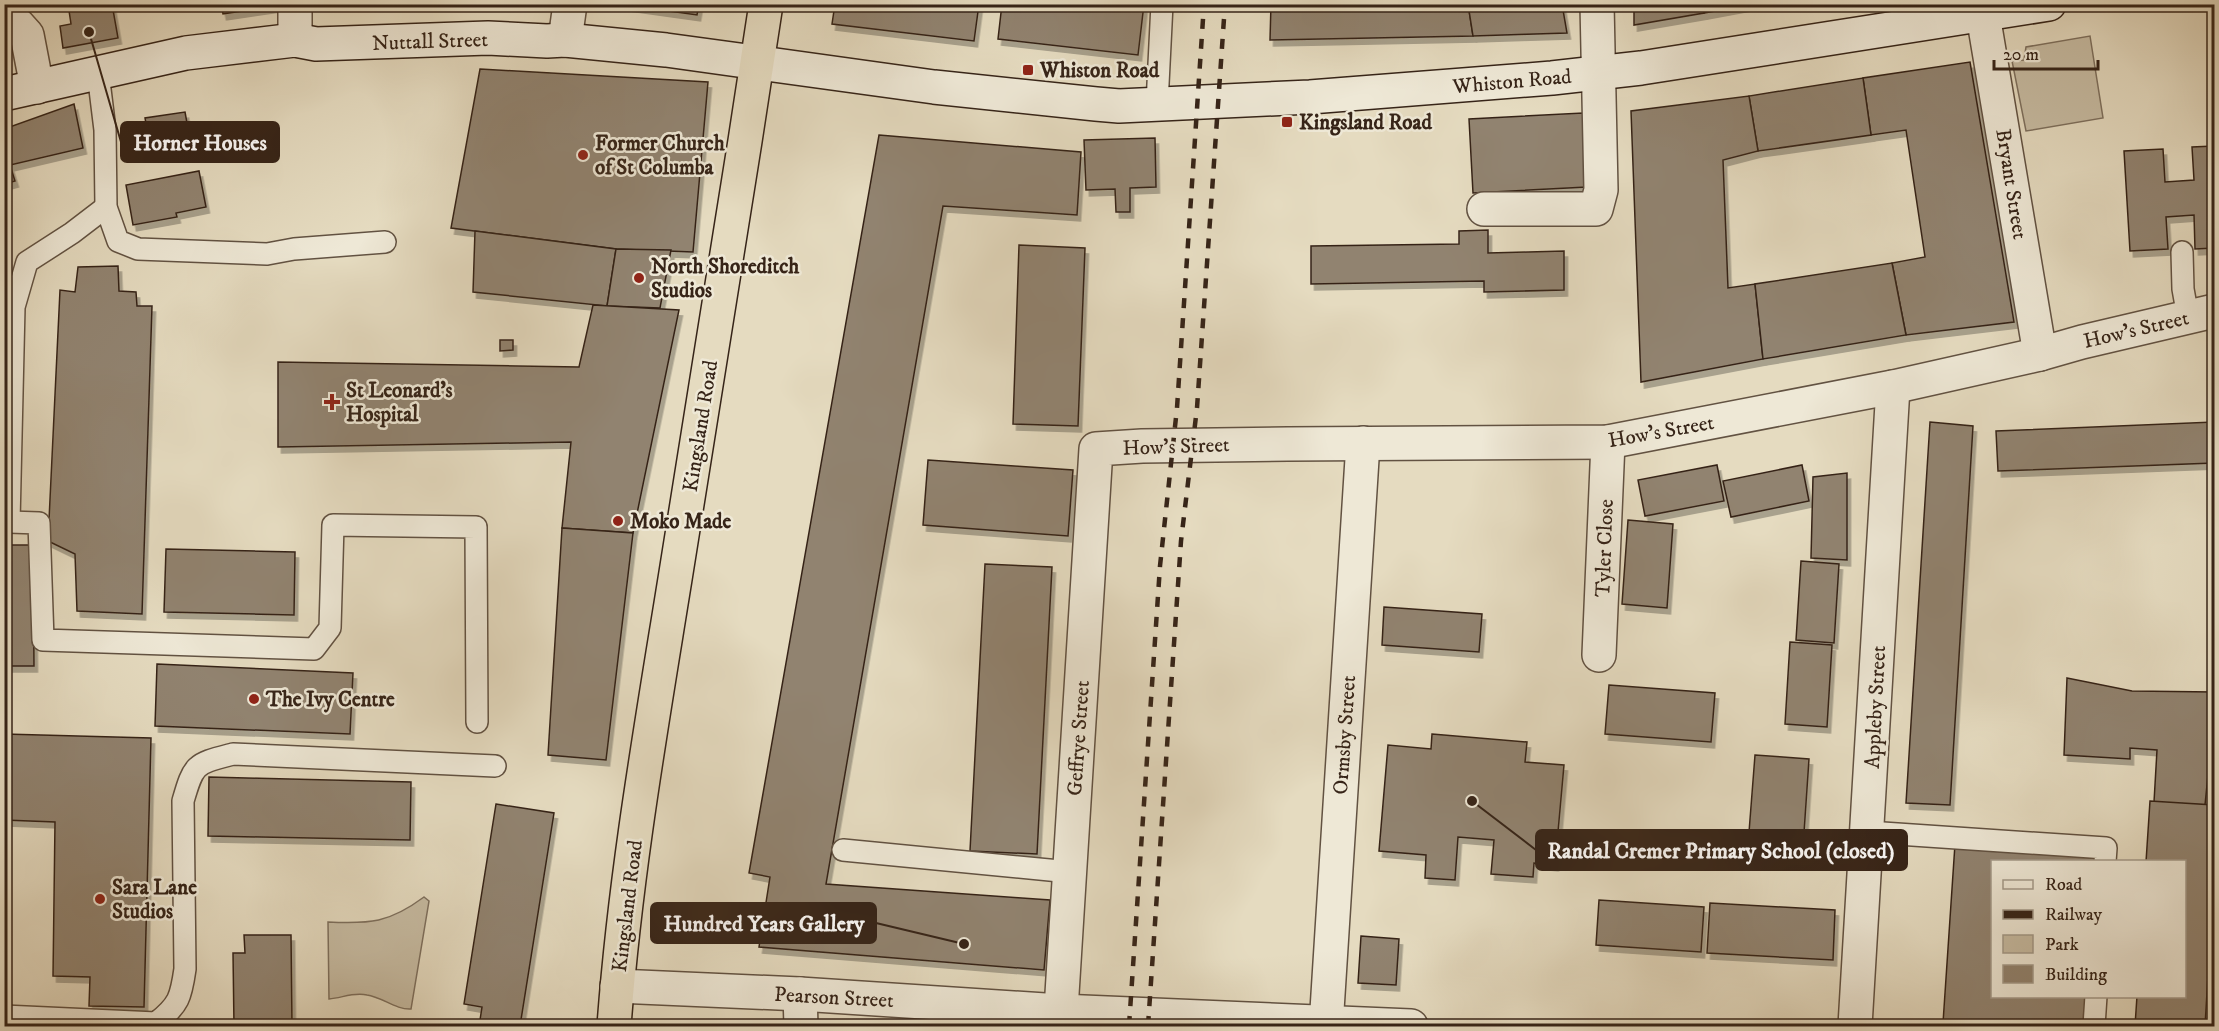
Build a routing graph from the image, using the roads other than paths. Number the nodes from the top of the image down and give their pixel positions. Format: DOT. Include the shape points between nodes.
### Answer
graph roads {
  1 [pos="295,4"];
  2 [pos="570,4"];
  3 [pos="766,4"];
  4 [pos="1162,4"];
  5 [pos="1597,4"];
  6 [pos="2049,4"];
  7 [pos="1984,10"];
  8 [pos="4,19"];
  9 [pos="295,40"];
  10 [pos="566,40"];
  11 [pos="757,63"];
  12 [pos="98,73"];
  13 [pos="1600,73"];
  14 [pos="37,87"];
  15 [pos="4,94"];
  16 [pos="1157,104"];
  17 [pos="106,207"];
  18 [pos="1484,209"];
  19 [pos="385,242"];
  20 [pos="2182,252"];
  21 [pos="2201,314"];
  22 [pos="2040,354"];
  23 [pos="1893,387"];
  24 [pos="1608,442"];
  25 [pos="1363,443"];
  26 [pos="1096,449"];
  27 [pos="7,522"];
  28 [pos="1599,655"];
  29 [pos="477,722"];
  30 [pos="495,766"];
  31 [pos="1868,832"];
  32 [pos="843,850"];
  33 [pos="2105,860"];
  34 [pos="1070,872"];
  35 [pos="617,986"];
  36 [pos="800,994"];
  37 [pos="2096,998"];
  38 [pos="4,1016"];
  39 [pos="1060,1018"];
  40 [pos="1326,1025"];
  41 [pos="614,1026"];
  42 [pos="801,1026"];
  43 [pos="1411,1026"];
  44 [pos="1855,1026"];
  45 [pos="2094,1026"];
  1 -- 9 [label="street"];
  2 -- 10 [label="street"];
  3 -- 11 [label="highway, Kingsland Road"];
  4 -- 16 [label="lane"];
  5 -- 13 [label="street"];
  6 -- 7 [label="street, Whiston Road"];
  7 -- 13 [label="street, Whiston Road"];
  7 -- 22 [label="street, Bryant Street"];
  8 -- 14 [label="street" via="27,35"];
  9 -- 10 [label="street, Nuttall Street" via="316,44 488,38"];
  9 -- 12 [label="street, Nuttall Street" via="186,53"];
  10 -- 11 [label="street, Nuttall Street"];
  11 -- 16 [label="street, Whiston Road" via="1050,99 1119,106"];
  11 -- 35 [label="highway, Kingsland Road" via="642,783"];
  12 -- 14 [label="street, Nuttall Street"];
  12 -- 17 [label="lane" via="105,130"];
  13 -- 16 [label="street, Whiston Road" via="1310,97"];
  13 -- 18 [label="street" via="1601,189 1596,209"];
  14 -- 15 [label="street, Nuttall Street"];
  17 -- 19 [label="lane" via="118,241 138,249 267,254"];
  17 -- 27 [label="lane" via="27,262 14,307"];
  20 -- 21 [label="lane" via="2183,289"];
  21 -- 22 [label="street, How's Street"];
  22 -- 23 [label="street, How's Street"];
  23 -- 24 [label="street, How's Street"];
  23 -- 31 [label="street, Appleby Street"];
  24 -- 25 [label="street, How's Street"];
  24 -- 28 [label="street, Tyler Close"];
  25 -- 26 [label="street, How's Street"];
  25 -- 40 [label="street, Ormsby Street"];
  26 -- 34 [label="street, Geffrye Street"];
  27 -- 29 [label="lane" via="39,523 43,640 314,649 330,628 333,525 476,527"];
  30 -- 38 [label="lane" via="233,754 202,762 190,776 183,801 185,969 182,993 172,1011 156,1023"];
  31 -- 33 [label="lane" via="2106,848"];
  31 -- 44 [label="street, Appleby Street"];
  32 -- 34 [label="lane"];
  34 -- 39 [label="street, Geffrye Street"];
  35 -- 36 [label="street, Pearson Street"];
  35 -- 41 [label="highway, Kingsland Road"];
  36 -- 39 [label="street, Pearson Street"];
  36 -- 42 [label="street"];
  37 -- 45 [label="lane"];
  39 -- 40 [label="street, Pearson Street"];
  40 -- 43 [label="street, Pearson Street"];
}
